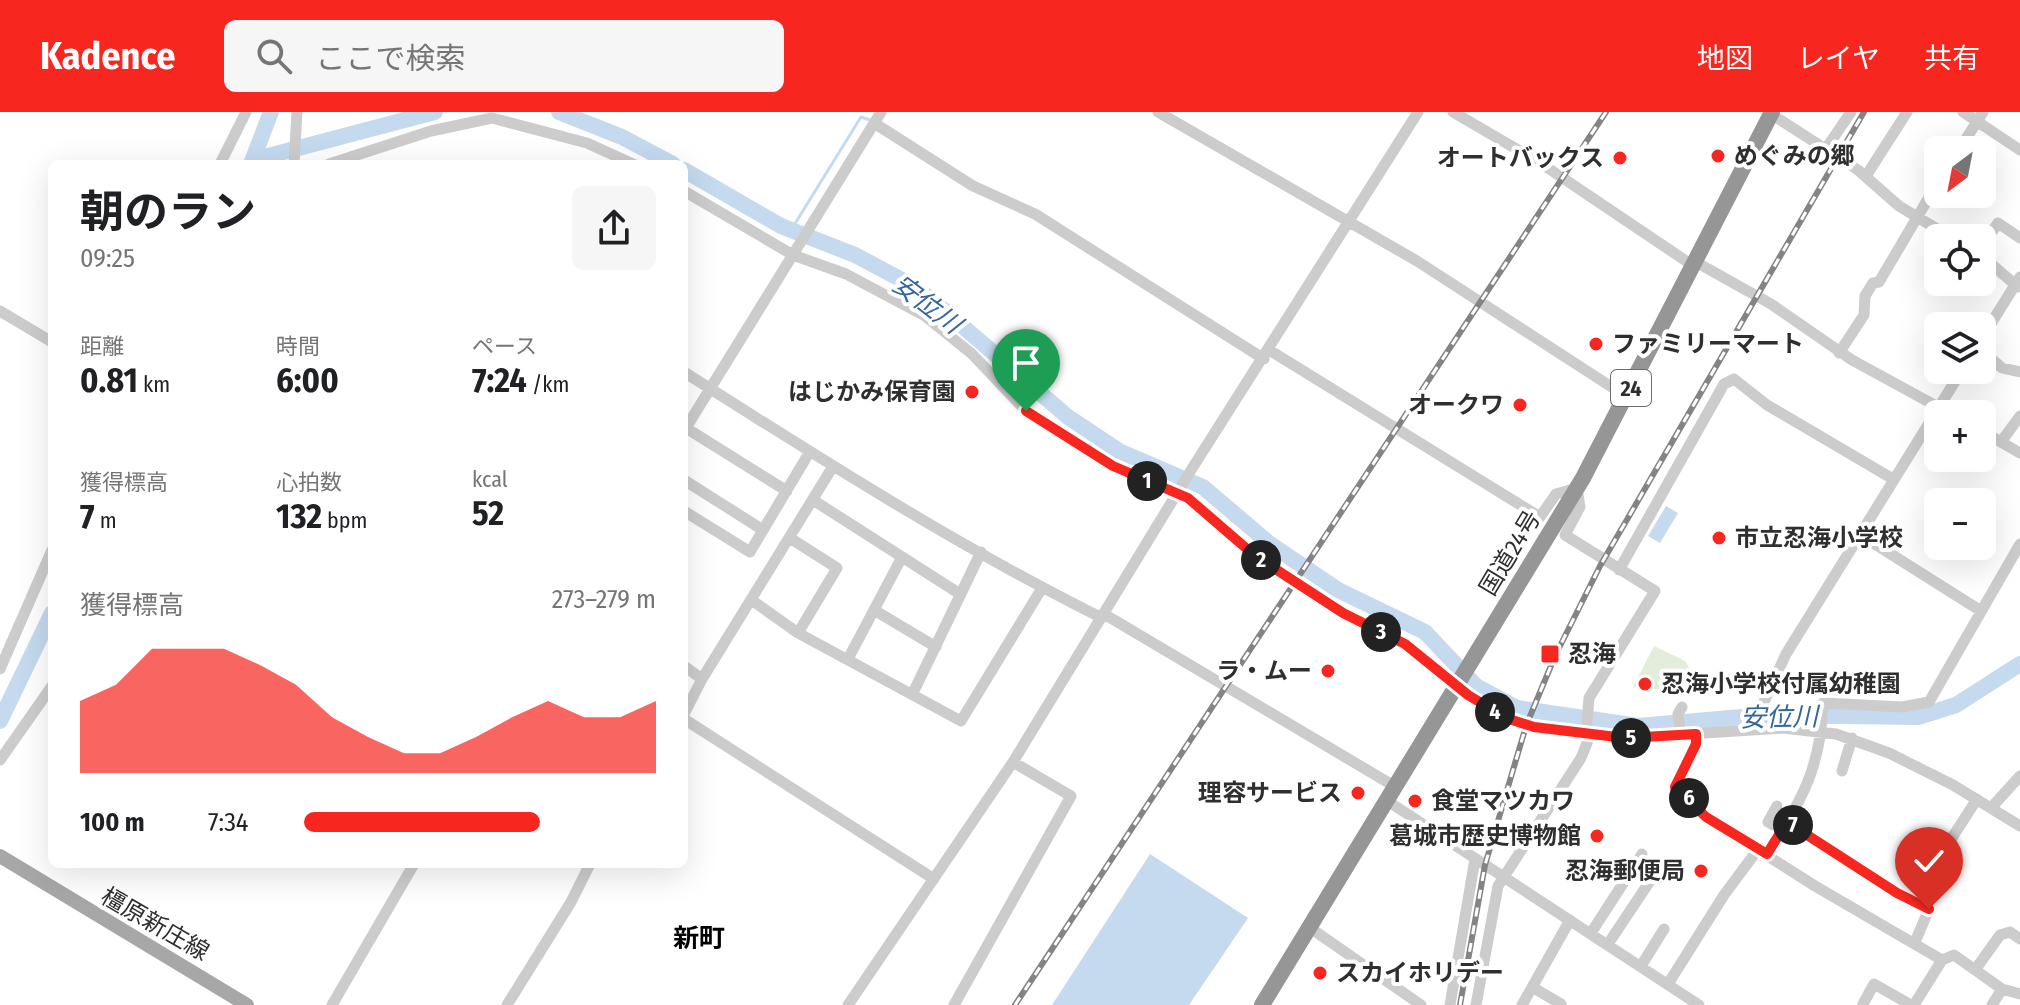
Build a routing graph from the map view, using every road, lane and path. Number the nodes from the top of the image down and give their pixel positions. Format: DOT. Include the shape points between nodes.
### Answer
graph roads {
  1 [pos="235,112"];
  2 [pos="246,112"];
  3 [pos="297,112"];
  4 [pos="881,112"];
  5 [pos="1158,112"];
  6 [pos="1418,112"];
  7 [pos="1453,112"];
  8 [pos="1851,112"];
  9 [pos="1907,112"];
  10 [pos="1963,112"];
  11 [pos="1772,113"];
  12 [pos="1980,117"];
  13 [pos="874,123"];
  14 [pos="1968,136"];
  15 [pos="231,142"];
  16 [pos="2019,149"];
  17 [pos="1825,150"];
  18 [pos="222,160"];
  19 [pos="294,160"];
  20 [pos="361,160"];
  21 [pos="624,160"];
  22 [pos="1866,176"];
  23 [pos="688,193"];
  24 [pos="1924,204"];
  25 [pos="1916,217"];
  26 [pos="1349,223"];
  27 [pos="1928,224"];
  28 [pos="1996,226"];
  29 [pos="2020,238"];
  30 [pos="795,252"];
  31 [pos="1693,263"];
  32 [pos="1996,266"];
  33 [pos="2018,283"];
  34 [pos="0,311"];
  35 [pos="1996,317"];
  36 [pos="48,340"];
  37 [pos="1839,353"];
  38 [pos="1267,355"];
  39 [pos="1996,363"];
  40 [pos="2020,372"];
  41 [pos="688,375"];
  42 [pos="710,389"];
  43 [pos="1627,397"];
  44 [pos="1925,400"];
  45 [pos="2020,416"];
  46 [pos="688,425"];
  47 [pos="1924,429"];
  48 [pos="688,432"];
  49 [pos="1996,439"];
  50 [pos="2001,442"];
  51 [pos="809,453"];
  52 [pos="2020,453"];
  53 [pos="832,468"];
  54 [pos="1893,479"];
  55 [pos="688,483"];
  56 [pos="1577,488"];
  57 [pos="1179,490"];
  58 [pos="787,491"];
  59 [pos="813,500"];
  60 [pos="688,513"];
  61 [pos="763,530"];
  62 [pos="1859,534"];
  63 [pos="790,538"];
  64 [pos="2020,544"];
  65 [pos="981,552"];
  66 [pos="902,557"];
  67 [pos="48,559"];
  68 [pos="1619,570"];
  69 [pos="1042,588"];
  70 [pos="960,594"];
  71 [pos="753,601"];
  72 [pos="874,610"];
  73 [pos="1981,611"];
  74 [pos="1103,616"];
  75 [pos="798,633"];
  76 [pos="936,647"];
  77 [pos="848,659"];
  78 [pos="0,669"];
  79 [pos="688,669"];
  80 [pos="702,679"];
  81 [pos="1459,683"];
  82 [pos="48,692"];
  83 [pos="913,693"];
  84 [pos="688,708"];
  85 [pos="1680,711"];
  86 [pos="688,719"];
  87 [pos="1752,727"];
  88 [pos="1823,729"];
  89 [pos="1588,731"];
  90 [pos="1681,734"];
  91 [pos="1696,734"];
  92 [pos="1852,738"];
  93 [pos="0,760"];
  94 [pos="1013,762"];
  95 [pos="1842,771"];
  96 [pos="2020,776"];
  97 [pos="1390,793"];
  98 [pos="1977,799"];
  99 [pos="1777,806"];
  100 [pos="1991,808"];
  101 [pos="1785,826"];
  102 [pos="2020,826"];
  103 [pos="1763,851"];
  104 [pos="0,856"];
  105 [pos="1637,857"];
  106 [pos="1475,859"];
  107 [pos="1660,866"];
  108 [pos="412,868"];
  109 [pos="588,868"];
  110 [pos="1504,877"];
  111 [pos="934,879"];
  112 [pos="1912,900"];
  113 [pos="1570,920"];
  114 [pos="1309,927"];
  115 [pos="1664,929"];
  116 [pos="1591,933"];
  117 [pos="2020,939"];
  118 [pos="1915,942"];
  119 [pos="1608,944"];
  120 [pos="1942,960"];
  121 [pos="1641,966"];
  122 [pos="1975,970"];
  123 [pos="1668,984"];
  124 [pos="1532,987"];
  125 [pos="2002,989"];
  126 [pos="2020,994"];
  127 [pos="1561,1004"];
  128 [pos="1863,1004"];
  129 [pos="247,1005"];
  130 [pos="332,1005"];
  131 [pos="507,1005"];
  132 [pos="848,1005"];
  133 [pos="954,1005"];
  134 [pos="1262,1005"];
  135 [pos="1421,1005"];
  136 [pos="1450,1005"];
  137 [pos="1476,1005"];
  138 [pos="1522,1005"];
  139 [pos="1699,1005"];
  140 [pos="1913,1005"];
  141 [pos="1992,1005"];
  1 -- 15 [label="street"];
  2 -- 15 [label="street"];
  3 -- 19 [label="street"];
  4 -- 13 [label="street"];
  5 -- 26 [label="street"];
  6 -- 26 [label="street"];
  7 -- 31 [label="street"];
  8 -- 17 [label="street"];
  9 -- 22 [label="street"];
  10 -- 12 [label="street"];
  11 -- 17 [label="street"];
  11 -- 31 [label="highway, 国道24号 / 24"];
  12 -- 14 [label="street"];
  12 -- 16 [label="street"];
  13 -- 30 [label="street"];
  13 -- 38 [label="street"];
  15 -- 18 [label="street"];
  17 -- 22 [label="street"];
  20 -- 21 [label="street" via="431,131 492,118 587,143"];
  22 -- 25 [label="street"];
  23 -- 30 [label="street"];
  24 -- 25 [label="street"];
  25 -- 27 [label="street"];
  25 -- 37 [label="street" via="1879,282 1865,296 1864,315"];
  26 -- 38 [label="street"];
  26 -- 43 [label="street"];
  28 -- 29 [label="street"];
  30 -- 42 [label="street"];
  30 -- 57 [label="street" via="899,299 972,354 1038,420 1113,466"];
  31 -- 37 [label="street" via="1771,304"];
  31 -- 43 [label="highway, 国道24号 / 24"];
  32 -- 33 [label="street"];
  33 -- 35 [label="street"];
  34 -- 36 [label="street"];
  37 -- 44 [label="street"];
  38 -- 56 [label="street" via="1540,517 1556,494"];
  38 -- 57 [label="street"];
  39 -- 40 [label="street"];
  41 -- 42 [label="street"];
  42 -- 46 [label="street"];
  42 -- 51 [label="street"];
  43 -- 56 [label="highway, 国道24号 / 24"];
  45 -- 50 [label="street"];
  47 -- 54 [label="street"];
  48 -- 58 [label="street"];
  49 -- 50 [label="street"];
  50 -- 52 [label="street"];
  51 -- 53 [label="street"];
  51 -- 58 [label="street"];
  53 -- 59 [label="street"];
  53 -- 65 [label="street"];
  54 -- 62 [label="street"];
  54 -- 68 [label="street" via="1767,405 1734,379 1724,384"];
  55 -- 61 [label="street"];
  56 -- 68 [label="street" via="1580,507 1565,535"];
  56 -- 81 [label="highway, 国道24号 / 24"];
  57 -- 74 [label="street"];
  57 -- 81 [label="street" via="1240,545 1343,613 1405,644"];
  58 -- 61 [label="street"];
  59 -- 63 [label="street"];
  59 -- 66 [label="street"];
  60 -- 61 [label="street" via="750,552"];
  62 -- 73 [label="street"];
  62 -- 87 [label="street" via="1786,654"];
  63 -- 71 [label="street"];
  63 -- 75 [label="street" via="837,568"];
  64 -- 73 [label="street"];
  65 -- 69 [label="street"];
  65 -- 70 [label="street"];
  66 -- 70 [label="street"];
  66 -- 72 [label="street"];
  67 -- 78 [label="street"];
  68 -- 89 [label="street" via="1655,591 1589,698"];
  69 -- 74 [label="street"];
  69 -- 83 [label="street" via="961,721"];
  70 -- 76 [label="street"];
  71 -- 75 [label="street"];
  71 -- 80 [label="street"];
  72 -- 76 [label="street"];
  72 -- 77 [label="street"];
  73 -- 88 [label="street" via="1929,702 1902,707 1823,703"];
  74 -- 94 [label="street"];
  74 -- 97 [label="street"];
  75 -- 77 [label="street"];
  76 -- 83 [label="street"];
  77 -- 83 [label="street"];
  79 -- 80 [label="street"];
  80 -- 84 [label="street"];
  81 -- 89 [label="street" via="1515,722"];
  81 -- 97 [label="highway, 国道24号 / 24"];
  82 -- 93 [label="street"];
  85 -- 90 [label="street"];
  86 -- 111 [label="street"];
  87 -- 88 [label="street"];
  87 -- 91 [label="street"];
  88 -- 92 [label="street"];
  88 -- 101 [label="street" via="1814,769"];
  89 -- 90 [label="street" via="1642,739"];
  89 -- 110 [label="street" via="1581,758"];
  90 -- 91 [label="street"];
  91 -- 103 [label="street" via="1675,787 1706,817"];
  92 -- 95 [label="street"];
  92 -- 98 [label="street"];
  94 -- 111 [label="street"];
  94 -- 133 [label="street" via="1071,796"];
  96 -- 100 [label="street"];
  97 -- 106 [label="street"];
  97 -- 114 [label="highway, 国道24号 / 24"];
  98 -- 100 [label="street"];
  98 -- 112 [label="street"];
  99 -- 101 [label="street" via="1768,822"];
  100 -- 102 [label="street"];
  101 -- 103 [label="street"];
  101 -- 112 [label="street"];
  103 -- 118 [label="street"];
  103 -- 123 [label="street" via="1724,895"];
  104 -- 129 [label="main road, 橿原新庄線"];
  105 -- 116 [label="street" via="1623,893"];
  106 -- 110 [label="street"];
  106 -- 136 [label="street"];
  107 -- 119 [label="street"];
  108 -- 130 [label="street"];
  109 -- 131 [label="street"];
  110 -- 113 [label="street"];
  110 -- 137 [label="street"];
  111 -- 132 [label="street"];
  112 -- 118 [label="street" via="1929,909"];
  113 -- 116 [label="street"];
  113 -- 124 [label="street"];
  114 -- 134 [label="highway, 国道24号 / 24"];
  114 -- 135 [label="street"];
  115 -- 121 [label="street"];
  116 -- 119 [label="street"];
  117 -- 122 [label="street" via="2010,932 2000,935"];
  118 -- 120 [label="street"];
  119 -- 121 [label="street"];
  120 -- 122 [label="street" via="1954,955"];
  120 -- 140 [label="street"];
  121 -- 123 [label="street"];
  122 -- 125 [label="street"];
  123 -- 139 [label="street"];
  124 -- 127 [label="street"];
  124 -- 138 [label="street"];
  125 -- 126 [label="street"];
  125 -- 141 [label="street"];
  128 -- 140 [label="street" via="1874,984"];
}
